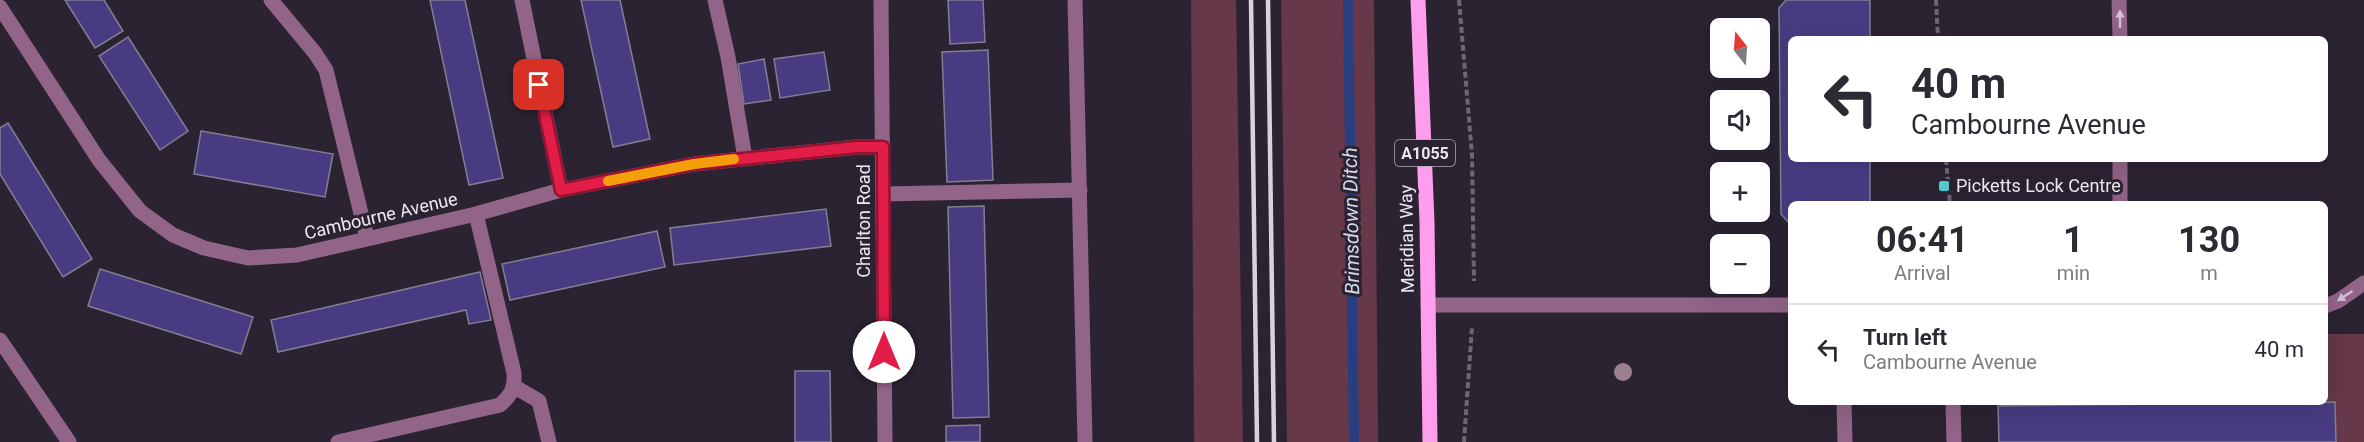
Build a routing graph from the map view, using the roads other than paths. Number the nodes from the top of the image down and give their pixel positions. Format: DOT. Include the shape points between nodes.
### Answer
graph roads {
  1 [pos="271,0"];
  2 [pos="522,0"];
  3 [pos="715,0"];
  4 [pos="881,0"];
  5 [pos="1075,0"];
  6 [pos="1418,0"];
  7 [pos="2119,0"];
  8 [pos="0,7"];
  9 [pos="2120,36"];
  10 [pos="883,147"];
  11 [pos="745,158"];
  12 [pos="2120,162"];
  13 [pos="561,190"];
  14 [pos="1080,190"];
  15 [pos="883,194"];
  16 [pos="2120,201"];
  17 [pos="476,214"];
  18 [pos="367,238"];
  19 [pos="2364,283"];
  20 [pos="1428,305"];
  21 [pos="1788,305"];
  22 [pos="2328,305"];
  23 [pos="0,340"];
  24 [pos="515,387"];
  25 [pos="1844,405"];
  26 [pos="1953,405"];
  27 [pos="69,442"];
  28 [pos="338,442"];
  29 [pos="549,442"];
  30 [pos="885,442"];
  31 [pos="1084,442"];
  32 [pos="1430,442"];
  33 [pos="1845,442"];
  34 [pos="1954,442"];
  1 -- 18 [label="street" via="326,70"];
  2 -- 13 [label="street"];
  3 -- 11 [label="street"];
  4 -- 10 [label="street, Charlton Road"];
  5 -- 14 [label="street"];
  6 -- 20 [label="main road, Meridian Way / A1055"];
  9 -- 7 [label="street, one-way"];
  8 -- 18 [label="street, Cambourne Avenue" via="99,160 140,211 173,235 204,248 248,258 297,255"];
  10 -- 11 [label="street, Cambourne Avenue"];
  10 -- 15 [label="street, Charlton Road"];
  11 -- 13 [label="street, Cambourne Avenue"];
  12 -- 16 [label="street"];
  13 -- 17 [label="street, Cambourne Avenue"];
  14 -- 15 [label="street"];
  14 -- 31 [label="street"];
  15 -- 30 [label="street, Charlton Road"];
  17 -- 18 [label="street, Cambourne Avenue"];
  17 -- 24 [label="street"];
  19 -- 22 [label="street, one-way"];
  20 -- 21 [label="street"];
  20 -- 32 [label="main road, Meridian Way / A1055"];
  23 -- 27 [label="street"];
  24 -- 28 [label="street" via="500,405"];
  24 -- 29 [label="street" via="539,401"];
  25 -- 33 [label="street"];
  26 -- 34 [label="street"];
}
